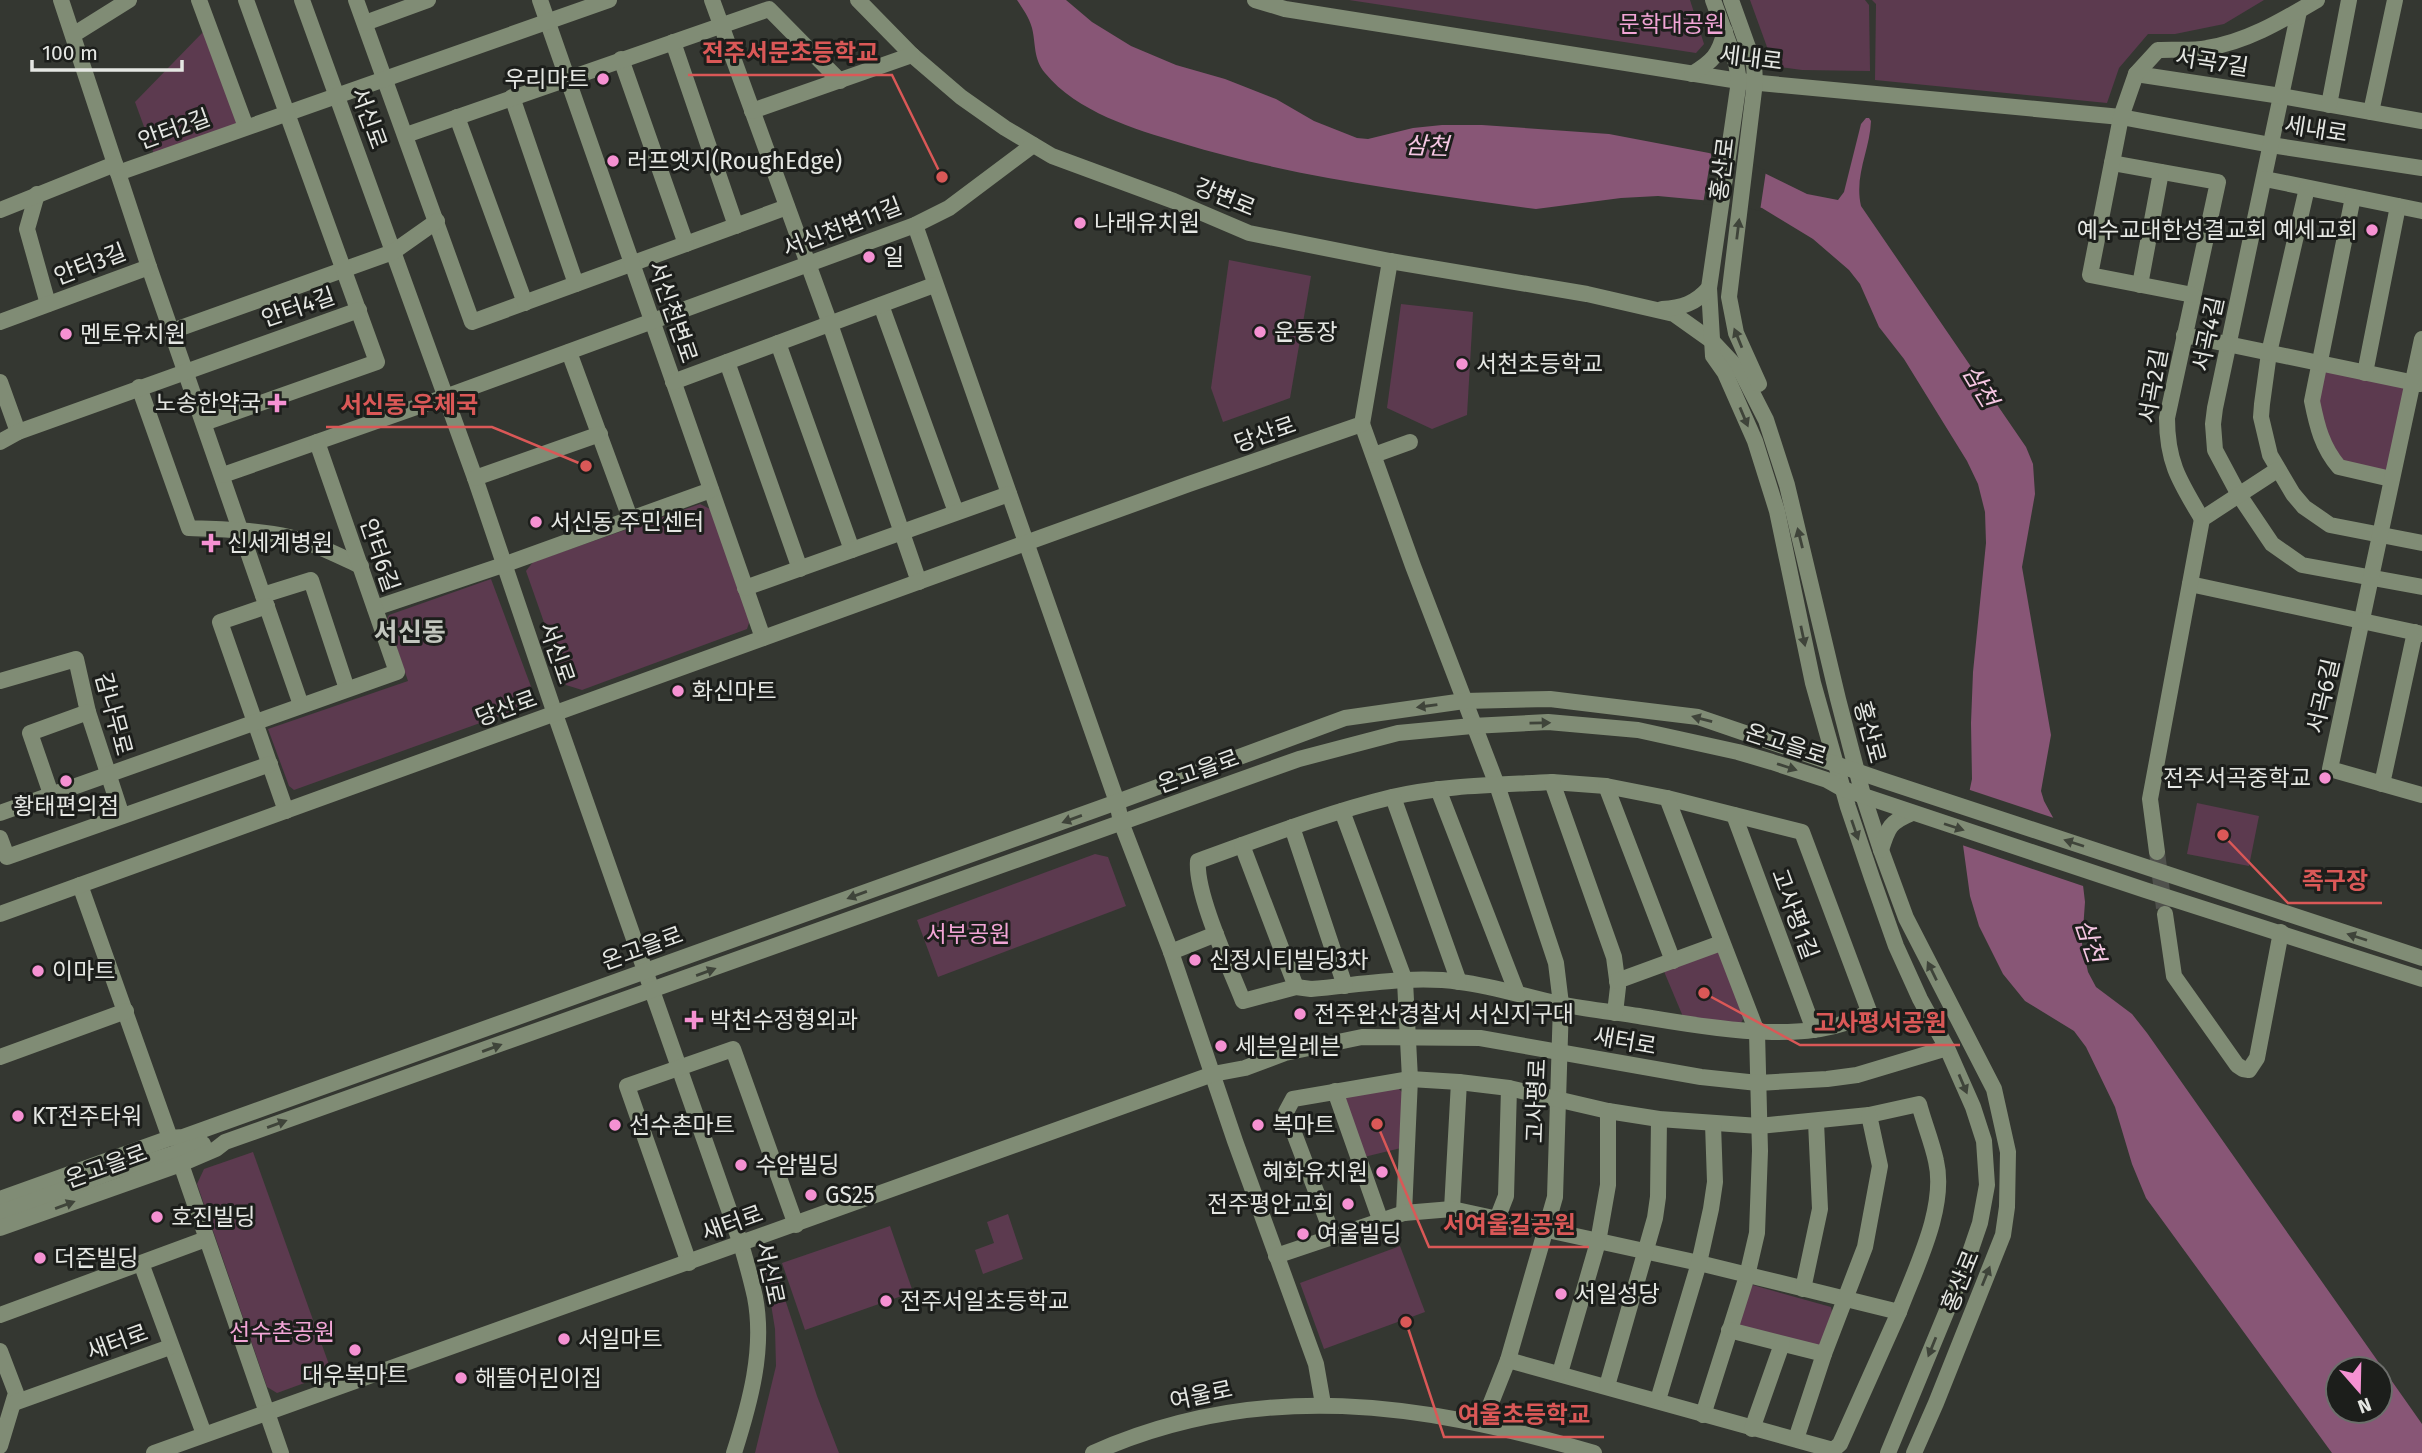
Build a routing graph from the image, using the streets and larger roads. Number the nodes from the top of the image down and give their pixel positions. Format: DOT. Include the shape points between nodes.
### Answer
graph roads {
  1 [pos="61,0"];
  2 [pos="129,0"];
  3 [pos="199,0"];
  4 [pos="302,0"];
  5 [pos="356,0"];
  6 [pos="540,0"];
  7 [pos="609,0"];
  8 [pos="712,0"];
  9 [pos="858,0"];
  10 [pos="1255,0"];
  11 [pos="1713,0"];
  12 [pos="1731,0"];
  13 [pos="2317,0"];
  14 [pos="2349,0"];
  15 [pos="2395,0"];
  16 [pos="422,1"];
  17 [pos="248,6"];
  18 [pos="2299,10"];
  19 [pos="547,22"];
  20 [pos="365,23"];
  21 [pos="721,25"];
  22 [pos="1725,31"];
  23 [pos="73,35"];
  24 [pos="673,42"];
  25 [pos="912,55"];
  26 [pos="621,59"];
  27 [pos="1692,74"];
  28 [pos="2136,74"];
  29 [pos="567,78"];
  30 [pos="385,79"];
  31 [pos="840,80"];
  32 [pos="1747,81"];
  33 [pos="336,95"];
  34 [pos="2281,96"];
  35 [pos="512,97"];
  36 [pos="2329,104"];
  37 [pos="1745,105"];
  38 [pos="752,111"];
  39 [pos="2371,112"];
  40 [pos="287,113"];
  41 [pos="457,117"];
  42 [pos="2121,117"];
  43 [pos="2421,117"];
  44 [pos="246,127"];
  45 [pos="405,135"];
  46 [pos="1033,145"];
  47 [pos="2271,145"];
  48 [pos="2112,163"];
  49 [pos="2422,168"];
  50 [pos="116,169"];
  51 [pos="2161,172"];
  52 [pos="2265,179"];
  53 [pos="2307,188"];
  54 [pos="37,194"];
  55 [pos="2353,197"];
  56 [pos="2398,206"];
  57 [pos="787,207"];
  58 [pos="0,211"];
  59 [pos="2422,211"];
  60 [pos="437,221"];
  61 [pos="915,225"];
  62 [pos="736,226"];
  63 [pos="686,244"];
  64 [pos="393,252"];
  65 [pos="1390,261"];
  66 [pos="632,263"];
  67 [pos="808,264"];
  68 [pos="149,267"];
  69 [pos="345,269"];
  70 [pos="576,284"];
  71 [pos="934,285"];
  72 [pos="2140,285"];
  73 [pos="1709,288"];
  74 [pos="2193,295"];
  75 [pos="524,303"];
  76 [pos="48,304"];
  77 [pos="1632,304"];
  78 [pos="881,305"];
  79 [pos="359,310"];
  80 [pos="1658,310"];
  81 [pos="652,322"];
  82 [pos="0,323"];
  83 [pos="831,324"];
  84 [pos="172,331"];
  85 [pos="2184,335"];
  86 [pos="2422,339"];
  87 [pos="778,343"];
  88 [pos="2229,345"];
  89 [pos="1713,349"];
  90 [pos="569,352"];
  91 [pos="2269,353"];
  92 [pos="727,362"];
  93 [pos="2318,363"];
  94 [pos="186,370"];
  95 [pos="2365,373"];
  96 [pos="0,382"];
  97 [pos="673,382"];
  98 [pos="2417,384"];
  99 [pos="139,387"];
  100 [pos="445,397"];
  101 [pos="1766,420"];
  102 [pos="204,423"];
  103 [pos="1363,424"];
  104 [pos="597,426"];
  105 [pos="18,432"];
  106 [pos="0,442"];
  107 [pos="317,442"];
  108 [pos="1410,442"];
  109 [pos="1374,455"];
  110 [pos="221,470"];
  111 [pos="2277,470"];
  112 [pos="475,478"];
  113 [pos="2391,479"];
  114 [pos="711,490"];
  115 [pos="1009,494"];
  116 [pos="2239,495"];
  117 [pos="957,512"];
  118 [pos="630,518"];
  119 [pos="2202,519"];
  120 [pos="242,532"];
  121 [pos="901,532"];
  122 [pos="2380,534"];
  123 [pos="1027,543"];
  124 [pos="2422,543"];
  125 [pos="852,550"];
  126 [pos="503,565"];
  127 [pos="361,566"];
  128 [pos="800,569"];
  129 [pos="2372,577"];
  130 [pos="919,582"];
  131 [pos="2190,584"];
  132 [pos="2422,587"];
  133 [pos="745,588"];
  134 [pos="265,601"];
  135 [pos="375,608"];
  136 [pos="2363,621"];
  137 [pos="2418,633"];
  138 [pos="763,638"];
  139 [pos="0,681"];
  140 [pos="347,689"];
  141 [pos="1464,701"];
  142 [pos="301,705"];
  143 [pos="88,712"];
  144 [pos="555,715"];
  145 [pos="254,721"];
  146 [pos="1472,726"];
  147 [pos="270,764"];
  148 [pos="1836,765"];
  149 [pos="1856,771"];
  150 [pos="107,774"];
  151 [pos="1552,782"];
  152 [pos="2382,784"];
  153 [pos="1496,785"];
  154 [pos="1606,786"];
  155 [pos="1438,789"];
  156 [pos="1843,789"];
  157 [pos="51,794"];
  158 [pos="1863,795"];
  159 [pos="2422,796"];
  160 [pos="1393,797"];
  161 [pos="1667,798"];
  162 [pos="1117,803"];
  163 [pos="286,811"];
  164 [pos="1342,811"];
  165 [pos="0,813"];
  166 [pos="1892,813"];
  167 [pos="1734,815"];
  168 [pos="122,816"];
  169 [pos="1121,822"];
  170 [pos="1292,827"];
  171 [pos="0,838"];
  172 [pos="1242,845"];
  173 [pos="1881,850"];
  174 [pos="2157,852"];
  175 [pos="79,885"];
  176 [pos="2227,894"];
  177 [pos="0,914"];
  178 [pos="2165,914"];
  179 [pos="2221,914"];
  180 [pos="2281,932"];
  181 [pos="1216,934"];
  182 [pos="1721,943"];
  183 [pos="1171,952"];
  184 [pos="2422,958"];
  185 [pos="1674,961"];
  186 [pos="645,970"];
  187 [pos="2422,979"];
  188 [pos="1405,981"];
  189 [pos="1617,981"];
  190 [pos="1459,982"];
  191 [pos="1345,986"];
  192 [pos="1296,987"];
  193 [pos="653,991"];
  194 [pos="1517,993"];
  195 [pos="1561,1004"];
  196 [pos="126,1012"];
  197 [pos="1615,1013"];
  198 [pos="1814,1030"];
  199 [pos="1757,1032"];
  200 [pos="1408,1036"];
  201 [pos="1947,1048"];
  202 [pos="1561,1052"];
  203 [pos="0,1057"];
  204 [pos="679,1068"];
  205 [pos="1213,1074"];
  206 [pos="1410,1079"];
  207 [pos="1459,1082"];
  208 [pos="1758,1083"];
  209 [pos="1509,1088"];
  210 [pos="1335,1091"];
  211 [pos="1557,1099"];
  212 [pos="1608,1111"];
  213 [pos="1869,1115"];
  214 [pos="1658,1119"];
  215 [pos="1816,1122"];
  216 [pos="1713,1124"];
  217 [pos="1759,1126"];
  218 [pos="177,1138"];
  219 [pos="225,1142"];
  220 [pos="181,1164"];
  221 [pos="120,1168"];
  222 [pos="0,1199"];
  223 [pos="1452,1209"];
  224 [pos="0,1213"];
  225 [pos="1404,1213"];
  226 [pos="1380,1219"];
  227 [pos="1497,1219"];
  228 [pos="796,1225"];
  229 [pos="0,1228"];
  230 [pos="1547,1231"];
  231 [pos="1332,1236"];
  232 [pos="206,1239"];
  233 [pos="1598,1242"];
  234 [pos="741,1244"];
  235 [pos="1645,1252"];
  236 [pos="1276,1256"];
  237 [pos="141,1263"];
  238 [pos="690,1263"];
  239 [pos="1699,1263"];
  240 [pos="1747,1276"];
  241 [pos="1802,1289"];
  242 [pos="1845,1298"];
  243 [pos="1899,1312"];
  244 [pos="0,1315"];
  245 [pos="1729,1330"];
  246 [pos="1782,1344"];
  247 [pos="170,1346"];
  248 [pos="0,1351"];
  249 [pos="1824,1354"];
  250 [pos="1508,1360"];
  251 [pos="0,1369"];
  252 [pos="1560,1373"];
  253 [pos="1607,1386"];
  254 [pos="1658,1400"];
  255 [pos="14,1403"];
  256 [pos="1323,1404"];
  257 [pos="267,1413"];
  258 [pos="1703,1415"];
  259 [pos="1483,1423"];
  260 [pos="1752,1429"];
  261 [pos="204,1434"];
  262 [pos="1796,1440"];
  263 [pos="0,1446"];
  264 [pos="154,1453"];
  265 [pos="281,1453"];
  266 [pos="734,1453"];
  267 [pos="1093,1453"];
  268 [pos="1594,1453"];
  269 [pos="1888,1453"];
  270 [pos="1914,1453"];
  1 -- 23 [label="street, 안터2길"];
  2 -- 23 [label="street"];
  3 -- 44 [label="street, 안터2길"];
  4 -- 33 [label="street, 서신로"];
  5 -- 20 [label="street"];
  6 -- 19 [label="street, 서신천변로"];
  7 -- 19 [label="street, 안터2길"];
  8 -- 21 [label="street"];
  9 -- 25 [label="street, 강변로"];
  10 -- 27 [label="street, 세내로" via="1285,9"];
  11 -- 22 [label="street, 홍산로"];
  12 -- 32 [label="street, 홍산로" via="1754,64"];
  13 -- 18 [label="street, 서곡7길"];
  14 -- 36 [label="street"];
  15 -- 39 [label="street"];
  16 -- 20 [label="street"];
  17 -- 40 [label="street"];
  18 -- 28 [label="street, 서곡7길" via="2236,41 2205,49 2158,50"];
  18 -- 34 [label="street"];
  19 -- 29 [label="street, 서신천변로"];
  19 -- 30 [label="street, 안터2길"];
  20 -- 30 [label="street"];
  21 -- 24 [label="street"];
  21 -- 31 [label="street" via="769,9"];
  21 -- 38 [label="street"];
  22 -- 27 [label="street" via="1710,63"];
  22 -- 32 [label="street, 홍산로"];
  23 -- 50 [label="street, 안터2길"];
  24 -- 26 [label="street"];
  24 -- 62 [label="street"];
  25 -- 31 [label="street"];
  25 -- 46 [label="street, 강변로" via="961,97"];
  26 -- 29 [label="street"];
  26 -- 63 [label="street"];
  27 -- 32 [label="street, 세내로"];
  28 -- 34 [label="street, 서곡7길"];
  28 -- 42 [label="street, 서곡7길"];
  29 -- 35 [label="street"];
  29 -- 66 [label="street, 서신천변로"];
  30 -- 33 [label="street, 안터2길"];
  30 -- 45 [label="street"];
  31 -- 38 [label="street"];
  32 -- 37 [label="street, 홍산로"];
  32 -- 42 [label="street, 세내로"];
  33 -- 40 [label="street, 안터2길"];
  33 -- 64 [label="street, 서신로"];
  34 -- 36 [label="street, 서곡7길"];
  34 -- 47 [label="street"];
  35 -- 41 [label="street"];
  35 -- 70 [label="street"];
  36 -- 39 [label="street, 서곡7길"];
  37 -- 73 [label="street, 홍산로"];
  101 -- 37 [label="street, 홍산로, one-way" via="1772,415 1735,333 1729,297"];
  38 -- 57 [label="street"];
  39 -- 43 [label="street, 서곡7길"];
  40 -- 44 [label="street, 안터2길"];
  40 -- 69 [label="street"];
  41 -- 45 [label="street"];
  41 -- 75 [label="street"];
  42 -- 47 [label="street, 세내로"];
  42 -- 48 [label="street"];
  44 -- 50 [label="street, 안터2길"];
  45 -- 60 [label="street"];
  46 -- 61 [label="street, 서신천변11길" via="949,208"];
  46 -- 65 [label="street, 강변로" via="1249,233"];
  47 -- 49 [label="street, 세내로"];
  47 -- 52 [label="street, 서곡4길"];
  48 -- 51 [label="street"];
  48 -- 72 [label="street" via="2090,275"];
  50 -- 54 [label="street, 안터2길"];
  50 -- 68 [label="street, 안터2길"];
  51 -- 72 [label="street"];
  51 -- 74 [label="street, 서곡2길" via="2218,182"];
  52 -- 53 [label="street"];
  52 -- 88 [label="street, 서곡4길"];
  53 -- 55 [label="street"];
  53 -- 91 [label="street"];
  54 -- 58 [label="street, 안터2길"];
  54 -- 76 [label="street, 안터3길" via="27,229"];
  55 -- 56 [label="street"];
  55 -- 93 [label="street"];
  56 -- 59 [label="street"];
  56 -- 95 [label="street"];
  57 -- 62 [label="street"];
  57 -- 67 [label="street"];
  60 -- 64 [label="street"];
  60 -- 75 [label="street" via="472,322"];
  61 -- 67 [label="street, 서신천변11길"];
  61 -- 71 [label="street"];
  62 -- 63 [label="street"];
  63 -- 66 [label="street"];
  64 -- 69 [label="street"];
  64 -- 100 [label="street, 서신로"];
  65 -- 77 [label="street, 강변로"];
  65 -- 103 [label="street"];
  66 -- 70 [label="street"];
  66 -- 81 [label="street, 서신천변로"];
  67 -- 81 [label="street, 서신천변11길"];
  67 -- 83 [label="street"];
  68 -- 76 [label="street, 안터3길"];
  68 -- 84 [label="street"];
  69 -- 79 [label="street"];
  69 -- 84 [label="street, 안터4길"];
  70 -- 75 [label="street"];
  71 -- 78 [label="street"];
  71 -- 115 [label="street"];
  72 -- 74 [label="street"];
  73 -- 80 [label="street" via="1687,305"];
  73 -- 89 [label="street, 홍산로"];
  74 -- 85 [label="street, 서곡2길"];
  76 -- 82 [label="street, 안터3길"];
  77 -- 80 [label="street, 강변로"];
  77 -- 89 [label="street, 강변로"];
  78 -- 83 [label="street"];
  78 -- 117 [label="street"];
  79 -- 94 [label="street, 안터4길"];
  79 -- 102 [label="street, 안터4길" via="377,362"];
  80 -- 89 [label="street, 강변로" via="1674,314"];
  81 -- 90 [label="street, 서신천변11길"];
  81 -- 97 [label="street, 서신천변로"];
  83 -- 87 [label="street"];
  83 -- 121 [label="street"];
  84 -- 94 [label="street"];
  85 -- 88 [label="street, 서곡2길"];
  85 -- 119 [label="street, 서곡2길" via="2167,439 2176,477"];
  86 -- 98 [label="street"];
  87 -- 92 [label="street"];
  87 -- 125 [label="street"];
  88 -- 91 [label="street, 서곡2길"];
  88 -- 116 [label="street, 서곡4길" via="2213,424 2215,450"];
  89 -- 101 [label="street, 강변로" via="1742,373"];
  89 -- 148 [label="street, 홍산로, one-way" via="1755,442 1777,510 1813,682"];
  90 -- 100 [label="street, 서신천변11길"];
  90 -- 104 [label="street"];
  91 -- 93 [label="street, 서곡2길"];
  91 -- 111 [label="street" via="2261,417"];
  92 -- 97 [label="street"];
  92 -- 128 [label="street"];
  93 -- 95 [label="street, 서곡2길"];
  93 -- 113 [label="street" via="2312,401 2324,447 2339,467"];
  94 -- 99 [label="street, 안터4길"];
  94 -- 102 [label="street"];
  95 -- 98 [label="street, 서곡2길"];
  96 -- 105 [label="street"];
  97 -- 114 [label="street, 서신천변로"];
  98 -- 113 [label="street"];
  99 -- 105 [label="street, 안터4길"];
  99 -- 120 [label="street" via="189,528"];
  100 -- 107 [label="street"];
  100 -- 112 [label="street, 서신로"];
  149 -- 101 [label="street, 홍산로, one-way" via="1787,485"];
  102 -- 110 [label="street"];
  103 -- 109 [label="street"];
  103 -- 123 [label="street, 당산로"];
  104 -- 112 [label="street"];
  104 -- 118 [label="street"];
  105 -- 106 [label="street"];
  107 -- 110 [label="street"];
  107 -- 127 [label="street, 안터6길"];
  108 -- 109 [label="street"];
  109 -- 141 [label="street"];
  110 -- 120 [label="street"];
  111 -- 116 [label="street"];
  111 -- 122 [label="street" via="2304,506 2330,525"];
  112 -- 126 [label="street, 서신로"];
  113 -- 122 [label="street"];
  114 -- 118 [label="street"];
  114 -- 133 [label="street, 서신천변로"];
  115 -- 117 [label="street"];
  115 -- 123 [label="street"];
  116 -- 119 [label="street"];
  116 -- 129 [label="street, 서곡4길" via="2272,544 2302,565"];
  117 -- 121 [label="street"];
  118 -- 126 [label="street"];
  119 -- 131 [label="street"];
  120 -- 127 [label="street" via="288,537"];
  120 -- 134 [label="street"];
  121 -- 125 [label="street"];
  121 -- 130 [label="street"];
  122 -- 124 [label="street"];
  122 -- 129 [label="street"];
  123 -- 130 [label="street, 당산로"];
  123 -- 162 [label="street"];
  125 -- 128 [label="street"];
  126 -- 135 [label="street"];
  126 -- 144 [label="street, 서신로"];
  127 -- 135 [label="street, 안터6길"];
  128 -- 133 [label="street"];
  129 -- 132 [label="street, 서곡4길"];
  129 -- 136 [label="street, 서곡6길"];
  130 -- 138 [label="street, 당산로"];
  131 -- 136 [label="street"];
  131 -- 174 [label="street" via="2150,799"];
  133 -- 138 [label="street, 서신천변로"];
  134 -- 140 [label="street" via="311,580"];
  134 -- 142 [label="street"];
  134 -- 145 [label="street" via="220,622"];
  135 -- 140 [label="street, 안터6길" via="397,672"];
  136 -- 137 [label="street"];
  136 -- 152 [label="street, 서곡6길" via="2330,769"];
  137 -- 152 [label="street"];
  138 -- 144 [label="street, 당산로"];
  139 -- 143 [label="street, 감나무로" via="76,659"];
  140 -- 142 [label="street, 안터6길"];
  141 -- 146 [label="street, 고사평로"];
  148 -- 141 [label="street, 온고을로, one-way" via="1698,717 1550,699"];
  141 -- 162 [label="street, 온고을로, one-way" via="1345,718"];
  142 -- 145 [label="street, 안터6길"];
  143 -- 150 [label="street, 감나무로"];
  143 -- 157 [label="street" via="30,733"];
  144 -- 163 [label="street, 당산로"];
  144 -- 186 [label="street, 서신로"];
  145 -- 147 [label="street"];
  145 -- 150 [label="street, 안터6길"];
  146 -- 153 [label="street, 고사평로"];
  146 -- 156 [label="street, 온고을로, one-way" via="1548,722 1638,730 1738,752"];
  146 -- 169 [label="street, 온고을로" via="1398,733 1299,759"];
  147 -- 163 [label="street"];
  147 -- 168 [label="street"];
  148 -- 149 [label="street, 온고을로"];
  148 -- 156 [label="street, 홍산로"];
  149 -- 158 [label="street, 홍산로"];
  176 -- 149 [label="street, 온고을로, one-way"];
  150 -- 157 [label="street, 안터6길"];
  150 -- 168 [label="street, 감나무로"];
  151 -- 153 [label="street, 고사평1길"];
  151 -- 154 [label="street, 고사평1길"];
  151 -- 189 [label="street" via="1614,957"];
  152 -- 159 [label="street, 서곡6길"];
  153 -- 155 [label="street, 고사평1길"];
  153 -- 195 [label="street, 고사평로" via="1556,963"];
  154 -- 161 [label="street, 고사평1길"];
  154 -- 185 [label="street"];
  155 -- 160 [label="street, 고사평1길"];
  155 -- 194 [label="street"];
  156 -- 158 [label="street, 온고을로"];
  156 -- 201 [label="street, 홍산로, one-way" via="1896,946"];
  157 -- 165 [label="street, 안터6길"];
  158 -- 166 [label="street, 온고을로"];
  158 -- 173 [label="street, 홍산로"];
  160 -- 164 [label="street, 고사평1길"];
  160 -- 190 [label="street"];
  161 -- 167 [label="street, 고사평1길"];
  161 -- 182 [label="street"];
  162 -- 169 [label="street"];
  162 -- 186 [label="street, 온고을로, one-way"];
  163 -- 175 [label="street, 당산로"];
  164 -- 170 [label="street, 고사평1길"];
  164 -- 188 [label="street"];
  166 -- 173 [label="street"];
  166 -- 179 [label="street, 온고을로, one-way" via="1912,813"];
  167 -- 198 [label="street, 고사평1길"];
  167 -- 198 [label="street, 고사평1길" via="1802,832 1868,1011 1854,1021"];
  168 -- 171 [label="street" via="7,857"];
  169 -- 183 [label="street"];
  193 -- 169 [label="street, 온고을로, one-way"];
  170 -- 172 [label="street, 고사평1길"];
  170 -- 191 [label="street"];
  172 -- 181 [label="street, 고사평1길" via="1198,861 1197,873"];
  172 -- 192 [label="street"];
  270 -- 173 [label="street, 홍산로, one-way" via="2003,1235 2008,1152 1994,1089 1906,918"];
  175 -- 177 [label="street, 당산로"];
  175 -- 196 [label="street"];
  176 -- 179 [label="street"];
  184 -- 176 [label="street, 온고을로, one-way"];
  178 -- 180 [label="street" via="2174,976 2236,1065 2249,1070 2257,1058"];
  179 -- 180 [label="street, 온고을로"];
  180 -- 187 [label="street, 온고을로"];
  181 -- 183 [label="street"];
  181 -- 192 [label="street" via="1242,1001"];
  182 -- 185 [label="street"];
  182 -- 199 [label="street"];
  183 -- 205 [label="street"];
  185 -- 189 [label="street"];
  186 -- 193 [label="street, 서신로"];
  186 -- 218 [label="street, 온고을로"];
  188 -- 190 [label="street"];
  188 -- 191 [label="street"];
  188 -- 200 [label="street"];
  189 -- 197 [label="street"];
  190 -- 194 [label="street"];
  191 -- 192 [label="street"];
  193 -- 204 [label="street, 서신로"];
  219 -- 193 [label="street, 온고을로, one-way"];
  194 -- 195 [label="street"];
  195 -- 197 [label="street"];
  195 -- 202 [label="street, 고사평로"];
  196 -- 203 [label="street"];
  196 -- 218 [label="street"];
  197 -- 199 [label="street"];
  198 -- 199 [label="street"];
  199 -- 208 [label="street"];
  200 -- 202 [label="street, 새터로" via="1480,1038"];
  200 -- 205 [label="street, 새터로" via="1329,1043"];
  200 -- 206 [label="street"];
  201 -- 208 [label="street, 새터로" via="1857,1075"];
  201 -- 269 [label="street, 홍산로, one-way" via="1984,1141 1987,1185 1965,1268"];
  202 -- 208 [label="street, 새터로"];
  202 -- 211 [label="street, 고사평로"];
  204 -- 228 [label="street" via="733,1049"];
  204 -- 234 [label="street, 서신로"];
  204 -- 238 [label="street" via="627,1086"];
  205 -- 228 [label="street, 새터로"];
  205 -- 236 [label="street"];
  206 -- 207 [label="street"];
  206 -- 210 [label="street"];
  206 -- 225 [label="street"];
  207 -- 209 [label="street"];
  207 -- 223 [label="street"];
  208 -- 217 [label="street"];
  209 -- 211 [label="street"];
  209 -- 227 [label="street" via="1506,1196"];
  210 -- 226 [label="street"];
  210 -- 231 [label="street" via="1293,1099 1286,1112"];
  211 -- 212 [label="street"];
  211 -- 230 [label="street, 고사평로" via="1555,1197"];
  212 -- 214 [label="street"];
  212 -- 233 [label="street" via="1608,1185"];
  213 -- 215 [label="street"];
  213 -- 242 [label="street" via="1880,1166 1865,1247"];
  213 -- 243 [label="street" via="1919,1104 1937,1163 1930,1227"];
  214 -- 216 [label="street"];
  214 -- 235 [label="street" via="1658,1197"];
  215 -- 217 [label="street"];
  215 -- 241 [label="street" via="1820,1209"];
  216 -- 217 [label="street"];
  216 -- 239 [label="street" via="1715,1182"];
  217 -- 240 [label="street" via="1757,1233"];
  218 -- 221 [label="street, 온고을로" via="178,1143"];
  218 -- 222 [label="street, 온고을로"];
  219 -- 220 [label="street, 온고을로"];
  219 -- 221 [label="street, 온고을로"];
  229 -- 220 [label="street, 온고을로, one-way"];
  220 -- 232 [label="street"];
  221 -- 224 [label="street, 온고을로"];
  223 -- 225 [label="street"];
  223 -- 227 [label="street"];
  225 -- 226 [label="street"];
  226 -- 231 [label="street"];
  227 -- 230 [label="street"];
  228 -- 234 [label="street, 새터로"];
  230 -- 233 [label="street"];
  230 -- 250 [label="street, 고사평로"];
  231 -- 236 [label="street"];
  232 -- 237 [label="street"];
  232 -- 257 [label="street"];
  233 -- 235 [label="street"];
  233 -- 252 [label="street"];
  234 -- 238 [label="street, 새터로"];
  234 -- 266 [label="street, 서신로" via="755,1298 757,1360"];
  235 -- 239 [label="street"];
  235 -- 253 [label="street"];
  236 -- 256 [label="street" via="1316,1364"];
  237 -- 244 [label="street"];
  237 -- 247 [label="street, 새터로"];
  238 -- 257 [label="street, 새터로"];
  239 -- 240 [label="street"];
  239 -- 254 [label="street"];
  240 -- 241 [label="street"];
  240 -- 245 [label="street"];
  241 -- 242 [label="street"];
  242 -- 243 [label="street"];
  242 -- 249 [label="street"];
  243 -- 262 [label="street" via="1840,1444 1833,1450"];
  245 -- 246 [label="street"];
  245 -- 258 [label="street"];
  246 -- 249 [label="street"];
  246 -- 260 [label="street"];
  247 -- 255 [label="street, 새터로"];
  247 -- 261 [label="street, 새터로"];
  248 -- 255 [label="street" via="16,1393"];
  249 -- 262 [label="street"];
  250 -- 252 [label="street"];
  250 -- 259 [label="street, 고사평로"];
  251 -- 255 [label="street"];
  252 -- 253 [label="street"];
  253 -- 254 [label="street"];
  254 -- 258 [label="street"];
  255 -- 263 [label="street"];
  256 -- 259 [label="street, 여울로"];
  256 -- 267 [label="street, 여울로" via="1241,1409 1182,1420"];
  257 -- 261 [label="street, 새터로"];
  257 -- 265 [label="street"];
  258 -- 260 [label="street"];
  259 -- 268 [label="street, 여울로"];
  260 -- 262 [label="street"];
  261 -- 264 [label="street"];
}
